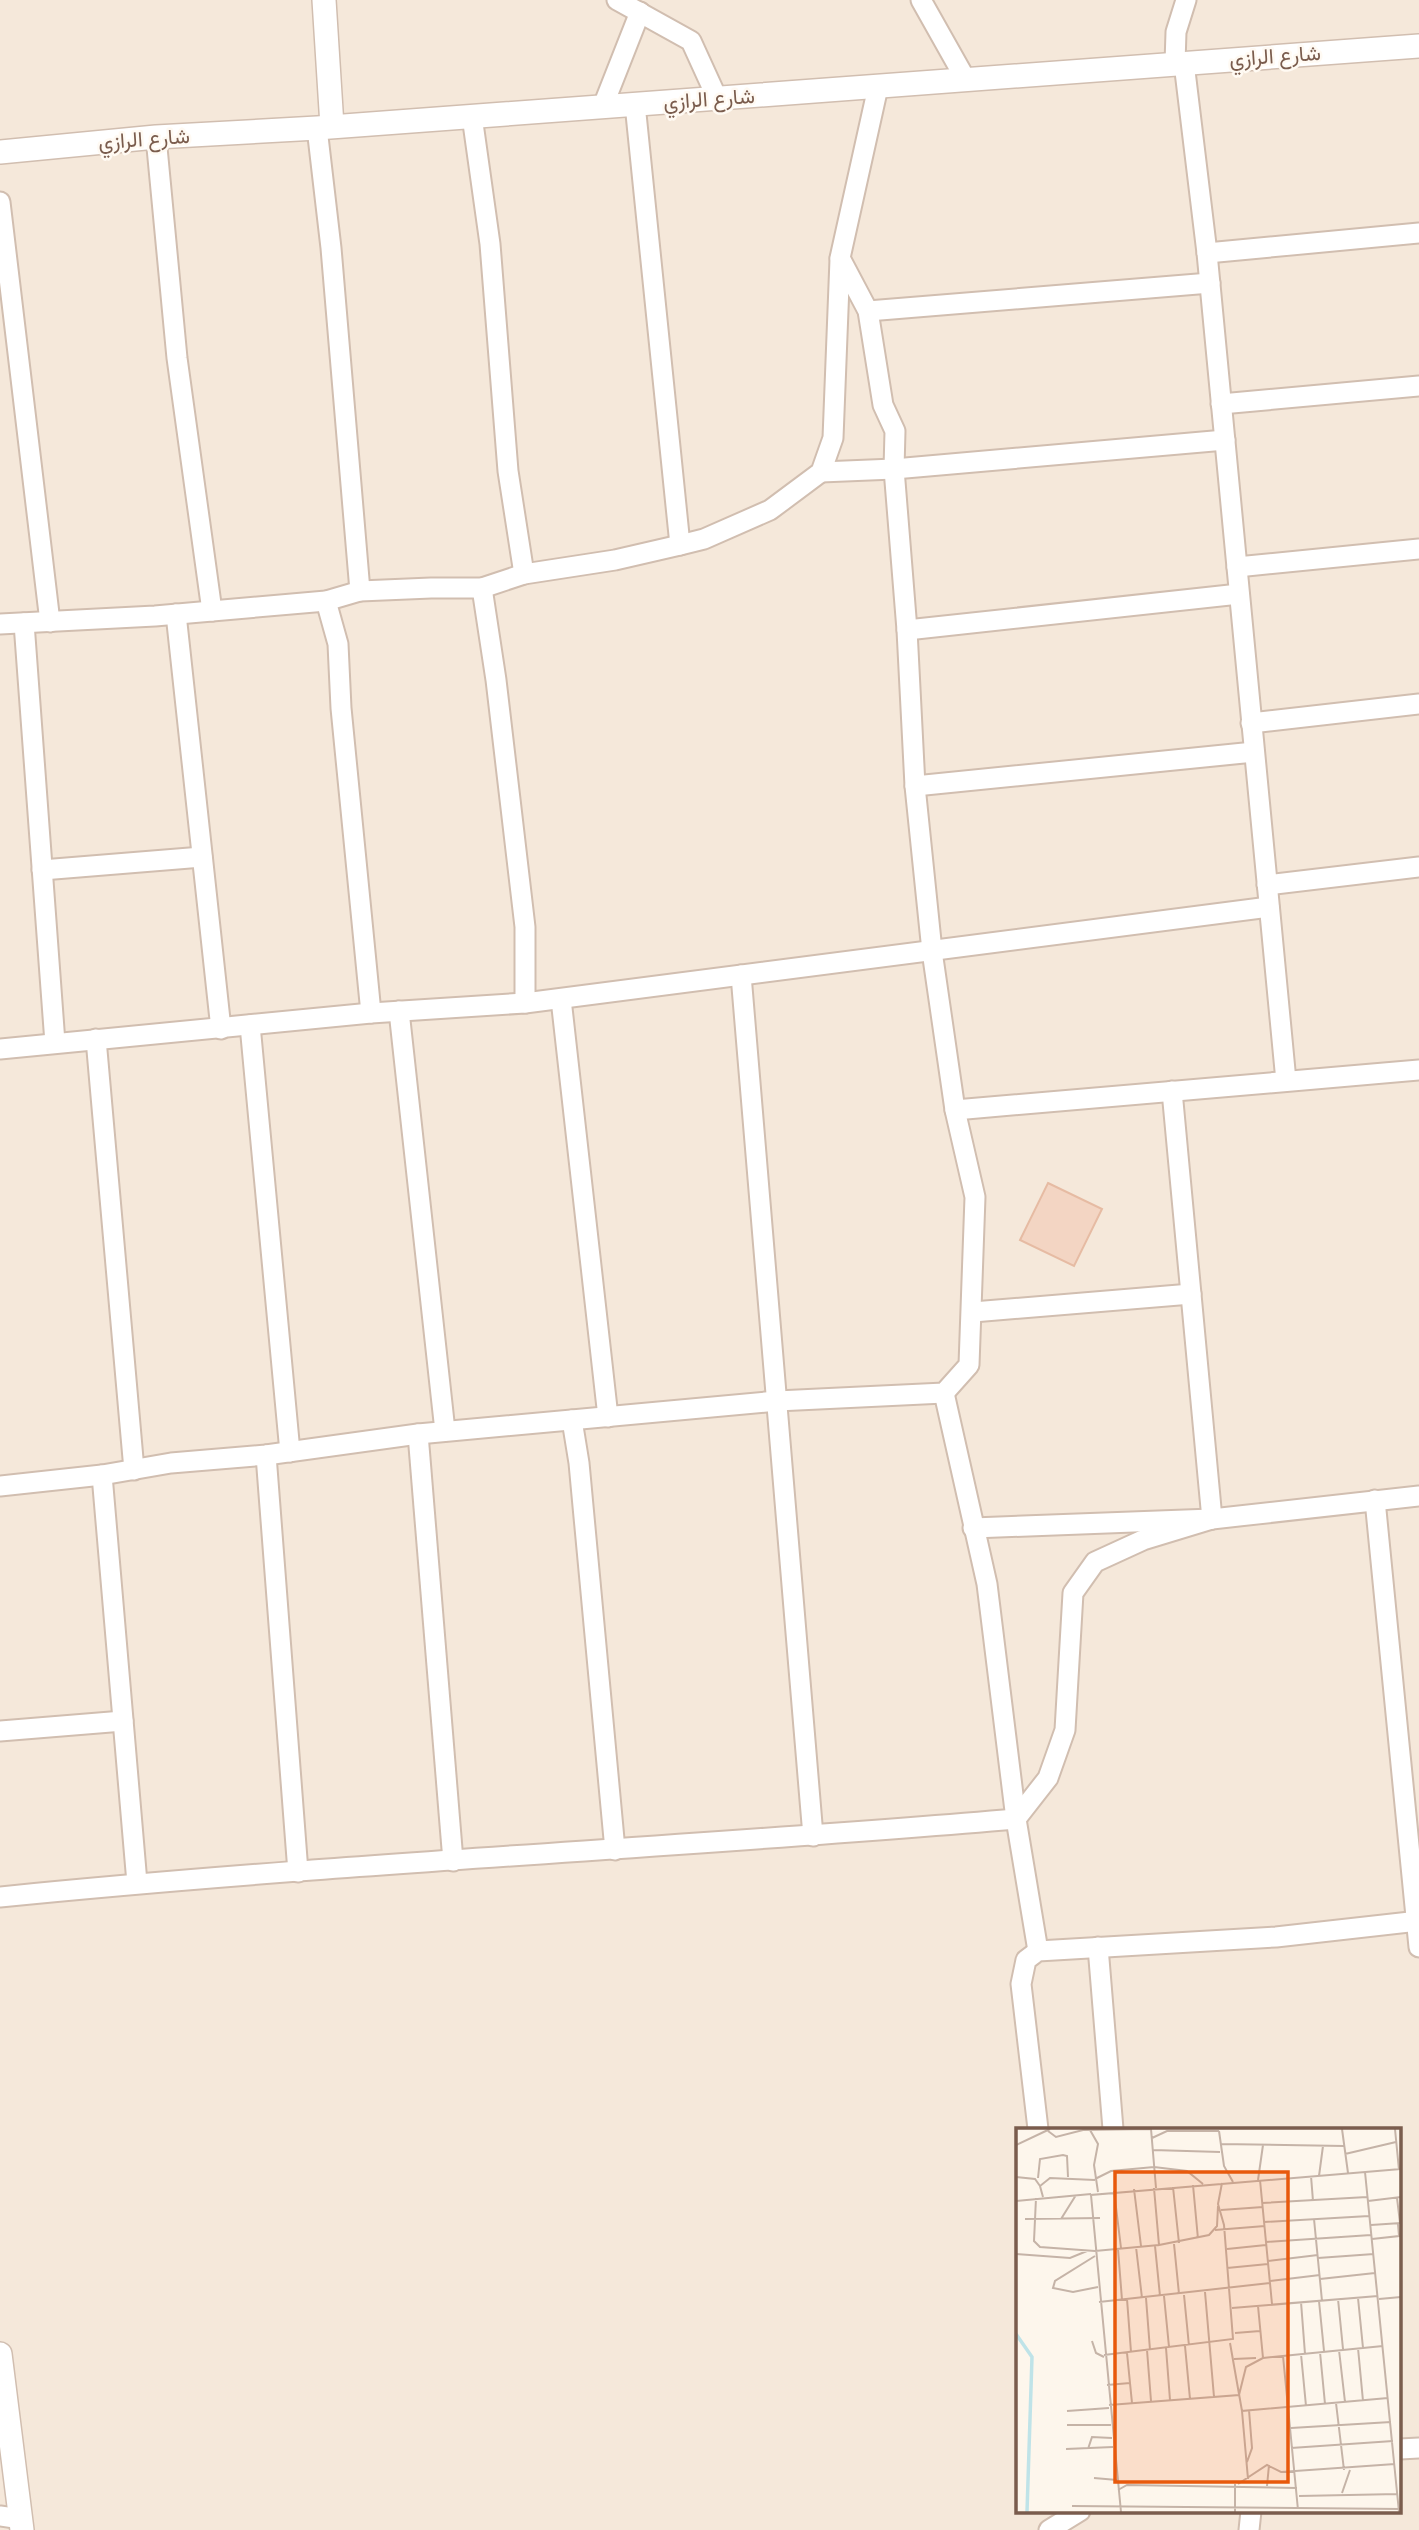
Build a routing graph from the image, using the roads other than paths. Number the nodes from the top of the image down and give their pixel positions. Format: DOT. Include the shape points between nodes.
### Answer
graph roads {
  1 [pos="324,0"];
  2 [pos="617,0"];
  3 [pos="921,0"];
  4 [pos="1186,0"];
  5 [pos="640,12"];
  6 [pos="1419,46"];
  7 [pos="1179,63"];
  8 [pos="966,80"];
  9 [pos="878,87"];
  10 [pos="717,98"];
  11 [pos="635,104"];
  12 [pos="603,106"];
  13 [pos="472,116"];
  14 [pos="325,127"];
  15 [pos="156,137"];
  16 [pos="0,152"];
  17 [pos="0,202"];
  18 [pos="1419,233"];
  19 [pos="1207,253"];
  20 [pos="840,258"];
  21 [pos="1210,283"];
  22 [pos="868,311"];
  23 [pos="1419,386"];
  24 [pos="1221,404"];
  25 [pos="1224,440"];
  26 [pos="894,468"];
  27 [pos="821,472"];
  28 [pos="680,545"];
  29 [pos="1419,549"];
  30 [pos="1237,567"];
  31 [pos="524,574"];
  32 [pos="482,588"];
  33 [pos="360,592"];
  34 [pos="1239,594"];
  35 [pos="326,601"];
  36 [pos="212,611"];
  37 [pos="176,614"];
  38 [pos="50,622"];
  39 [pos="24,623"];
  40 [pos="0,624"];
  41 [pos="907,630"];
  42 [pos="1419,704"];
  43 [pos="1251,723"];
  44 [pos="1254,751"];
  45 [pos="915,786"];
  46 [pos="202,857"];
  47 [pos="1419,867"];
  48 [pos="42,870"];
  49 [pos="1267,885"];
  50 [pos="1269,907"];
  51 [pos="932,951"];
  52 [pos="741,975"];
  53 [pos="561,999"];
  54 [pos="525,1003"];
  55 [pos="399,1011"];
  56 [pos="371,1013"];
  57 [pos="250,1026"];
  58 [pos="221,1029"];
  59 [pos="96,1040"];
  60 [pos="55,1043"];
  61 [pos="0,1049"];
  62 [pos="1419,1070"];
  63 [pos="1286,1081"];
  64 [pos="1172,1091"];
  65 [pos="955,1110"];
  66 [pos="1191,1294"];
  67 [pos="973,1312"];
  68 [pos="944,1393"];
  69 [pos="777,1401"];
  70 [pos="608,1417"];
  71 [pos="572,1420"];
  72 [pos="445,1432"];
  73 [pos="418,1434"];
  74 [pos="290,1452"];
  75 [pos="266,1455"];
  76 [pos="134,1469"];
  77 [pos="102,1475"];
  78 [pos="0,1486"];
  79 [pos="1419,1496"];
  80 [pos="1375,1500"];
  81 [pos="1212,1519"];
  82 [pos="974,1528"];
  83 [pos="123,1721"];
  84 [pos="0,1731"];
  85 [pos="1016,1819"];
  86 [pos="813,1836"];
  87 [pos="615,1850"];
  88 [pos="453,1861"];
  89 [pos="298,1872"];
  90 [pos="137,1883"];
  91 [pos="0,1897"];
  92 [pos="1417,1921"];
  93 [pos="1098,1947"];
  94 [pos="1419,1947"];
  95 [pos="1038,1951"];
  96 [pos="1038,2128"];
  97 [pos="1113,2128"];
  98 [pos="0,2354"];
  99 [pos="0,2360"];
  100 [pos="1078,2512"];
  101 [pos="1251,2512"];
  102 [pos="14,2522"];
  103 [pos="1049,2530"];
  104 [pos="1249,2530"];
  1 -- 14 [label="street"];
  2 -- 5 [label="street"];
  3 -- 8 [label="street"];
  4 -- 7 [label="street" via="1176,32"];
  5 -- 10 [label="street" via="691,41"];
  5 -- 12 [label="street"];
  6 -- 7 [label="street, شارع الرازي"];
  7 -- 8 [label="street, شارع الرازي"];
  7 -- 19 [label="street"];
  8 -- 9 [label="street, شارع الرازي"];
  9 -- 10 [label="street, شارع الرازي"];
  9 -- 20 [label="street"];
  10 -- 11 [label="street, شارع الرازي"];
  11 -- 12 [label="street, شارع الرازي"];
  11 -- 28 [label="street"];
  12 -- 13 [label="street, شارع الرازي"];
  13 -- 14 [label="street, شارع الرازي"];
  13 -- 31 [label="street" via="490,244 508,471"];
  14 -- 15 [label="street, شارع الرازي"];
  14 -- 33 [label="street"];
  15 -- 16 [label="street, شارع الرازي"];
  15 -- 36 [label="street" via="177,358"];
  17 -- 38 [label="street"];
  18 -- 19 [label="street"];
  19 -- 21 [label="street"];
  20 -- 22 [label="street"];
  20 -- 27 [label="street" via="833,438"];
  21 -- 22 [label="street"];
  21 -- 24 [label="street"];
  22 -- 26 [label="street" via="883,405 895,431"];
  23 -- 24 [label="street"];
  24 -- 25 [label="street"];
  25 -- 26 [label="street"];
  25 -- 30 [label="street"];
  26 -- 27 [label="street"];
  26 -- 41 [label="street"];
  27 -- 28 [label="street" via="770,510"];
  28 -- 31 [label="street"];
  29 -- 30 [label="street"];
  30 -- 34 [label="street"];
  31 -- 32 [label="street"];
  32 -- 33 [label="street"];
  32 -- 54 [label="street" via="525,927"];
  33 -- 35 [label="street"];
  34 -- 41 [label="street"];
  34 -- 43 [label="street"];
  35 -- 36 [label="street"];
  35 -- 56 [label="street" via="338,644"];
  36 -- 37 [label="street"];
  37 -- 38 [label="street"];
  37 -- 46 [label="street"];
  38 -- 39 [label="street"];
  39 -- 40 [label="street"];
  39 -- 48 [label="street"];
  41 -- 45 [label="street"];
  42 -- 43 [label="street"];
  43 -- 44 [label="street"];
  44 -- 45 [label="street"];
  44 -- 49 [label="street"];
  45 -- 51 [label="street"];
  46 -- 48 [label="street"];
  46 -- 58 [label="street"];
  47 -- 49 [label="street"];
  48 -- 60 [label="street"];
  49 -- 50 [label="street"];
  50 -- 51 [label="street"];
  50 -- 63 [label="street"];
  51 -- 52 [label="street"];
  51 -- 65 [label="street"];
  52 -- 53 [label="street"];
  52 -- 69 [label="street"];
  53 -- 54 [label="street"];
  53 -- 70 [label="street"];
  54 -- 55 [label="street"];
  55 -- 56 [label="street"];
  55 -- 72 [label="street"];
  56 -- 57 [label="street"];
  57 -- 58 [label="street"];
  57 -- 74 [label="street"];
  58 -- 59 [label="street"];
  59 -- 60 [label="street"];
  59 -- 76 [label="street"];
  60 -- 61 [label="street"];
  62 -- 63 [label="street"];
  63 -- 64 [label="street"];
  64 -- 65 [label="street"];
  64 -- 66 [label="street"];
  65 -- 67 [label="street" via="975,1197"];
  66 -- 67 [label="street"];
  66 -- 81 [label="street"];
  67 -- 68 [label="street" via="969,1365"];
  68 -- 69 [label="street"];
  68 -- 82 [label="street"];
  69 -- 70 [label="street"];
  69 -- 86 [label="street"];
  70 -- 71 [label="street"];
  71 -- 72 [label="street"];
  71 -- 87 [label="street"];
  72 -- 73 [label="street"];
  73 -- 74 [label="street"];
  73 -- 88 [label="street"];
  74 -- 75 [label="street"];
  75 -- 76 [label="street"];
  75 -- 89 [label="street"];
  76 -- 77 [label="street"];
  77 -- 78 [label="street"];
  77 -- 83 [label="street"];
  79 -- 80 [label="street"];
  80 -- 81 [label="street"];
  80 -- 92 [label="street"];
  81 -- 82 [label="street"];
  81 -- 85 [label="street" via="1143,1540 1095,1562 1073,1593 1065,1730 1048,1778"];
  82 -- 85 [label="street" via="987,1584"];
  83 -- 84 [label="street"];
  83 -- 90 [label="street"];
  85 -- 86 [label="street"];
  85 -- 95 [label="street"];
  86 -- 87 [label="street"];
  87 -- 88 [label="street"];
  88 -- 89 [label="street"];
  89 -- 90 [label="street"];
  90 -- 91 [label="street"];
  92 -- 93 [label="street" via="1276,1937"];
  92 -- 94 [label="street"];
  93 -- 95 [label="street"];
  93 -- 97 [label="street"];
  95 -- 96 [label="street" via="1026,1960 1021,1984"];
  98 -- 99 [label="street"];
  99 -- 102 [label="street"];
  100 -- 103 [label="street"];
  101 -- 104 [label="street"];
}
